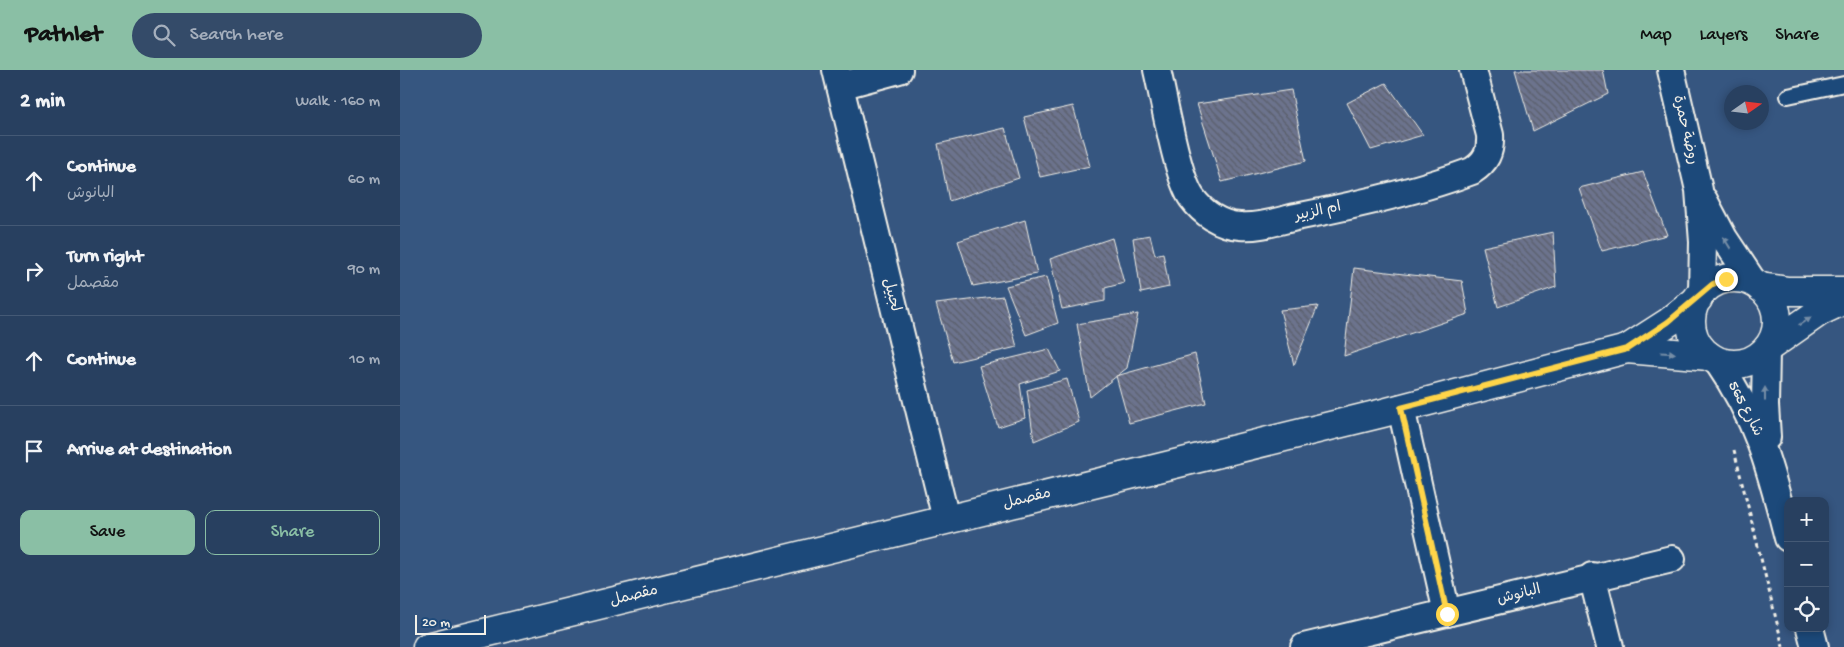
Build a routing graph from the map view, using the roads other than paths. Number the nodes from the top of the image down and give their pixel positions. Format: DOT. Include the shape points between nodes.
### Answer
graph roads {
  1 [pos="899,70"];
  2 [pos="1157,70"];
  3 [pos="1473,70"];
  4 [pos="1671,70"];
  5 [pos="838,78"];
  6 [pos="1844,84"];
  7 [pos="1788,96"];
  8 [pos="1699,190"];
  9 [pos="1757,285"];
  10 [pos="1844,291"];
  11 [pos="1700,296"];
  12 [pos="1844,300"];
  13 [pos="1768,348"];
  14 [pos="1627,349"];
  15 [pos="1713,358"];
  16 [pos="1401,408"];
  17 [pos="1768,460"];
  18 [pos="946,519"];
  19 [pos="1784,522"];
  20 [pos="1672,559"];
  21 [pos="1592,576"];
  22 [pos="1447,614"];
  23 [pos="1811,632"];
  24 [pos="462,643"];
  25 [pos="427,647"];
  26 [pos="1304,647"];
  27 [pos="1610,647"];
  28 [pos="1815,647"];
  1 -- 5 [label="street"];
  2 -- 3 [label="street, ام الزبير" via="1183,178 1191,196 1204,211 1220,221 1239,226 1332,210 1472,171 1481,165 1490,146 1490,136"];
  4 -- 8 [label="street, روضة حمرة"];
  5 -- 18 [label="street, لجبيل"];
  6 -- 7 [label="lane"];
  9 -- 8 [label="street, روضة حمرة, one-way" via="1724,238"];
  8 -- 11 [label="street, روضة حمرة" via="1703,242"];
  9 -- 10 [label="street" via="1798,292"];
  9 -- 11 [label="street" via="1740,279 1726,279 1713,284"];
  9 -- 13 [label="street" via="1769,296 1775,308 1775,335"];
  11 -- 14 [label="street, مقصمل"];
  11 -- 15 [label="street" via="1693,308 1692,330 1696,340"];
  13 -- 12 [label="street, one-way" via="1813,316"];
  13 -- 15 [label="street" via="1756,359 1744,363 1730,364"];
  17 -- 13 [label="street, شارع 565, one-way" via="1765,405"];
  14 -- 15 [label="street, مقصمل, one-way"];
  14 -- 16 [label="street, مقصمل"];
  15 -- 17 [label="street, شارع 565" via="1747,408"];
  16 -- 18 [label="street, مقصمل"];
  16 -- 22 [label="street"];
  17 -- 19 [label="street, شارع 565"];
  18 -- 24 [label="street, مقصمل"];
  20 -- 21 [label="street, البانوش"];
  21 -- 22 [label="street, البانوش"];
  21 -- 27 [label="street"];
  22 -- 26 [label="street, البانوش"];
  23 -- 28 [label="street"];
  24 -- 25 [label="street, مقصمل"];
}
